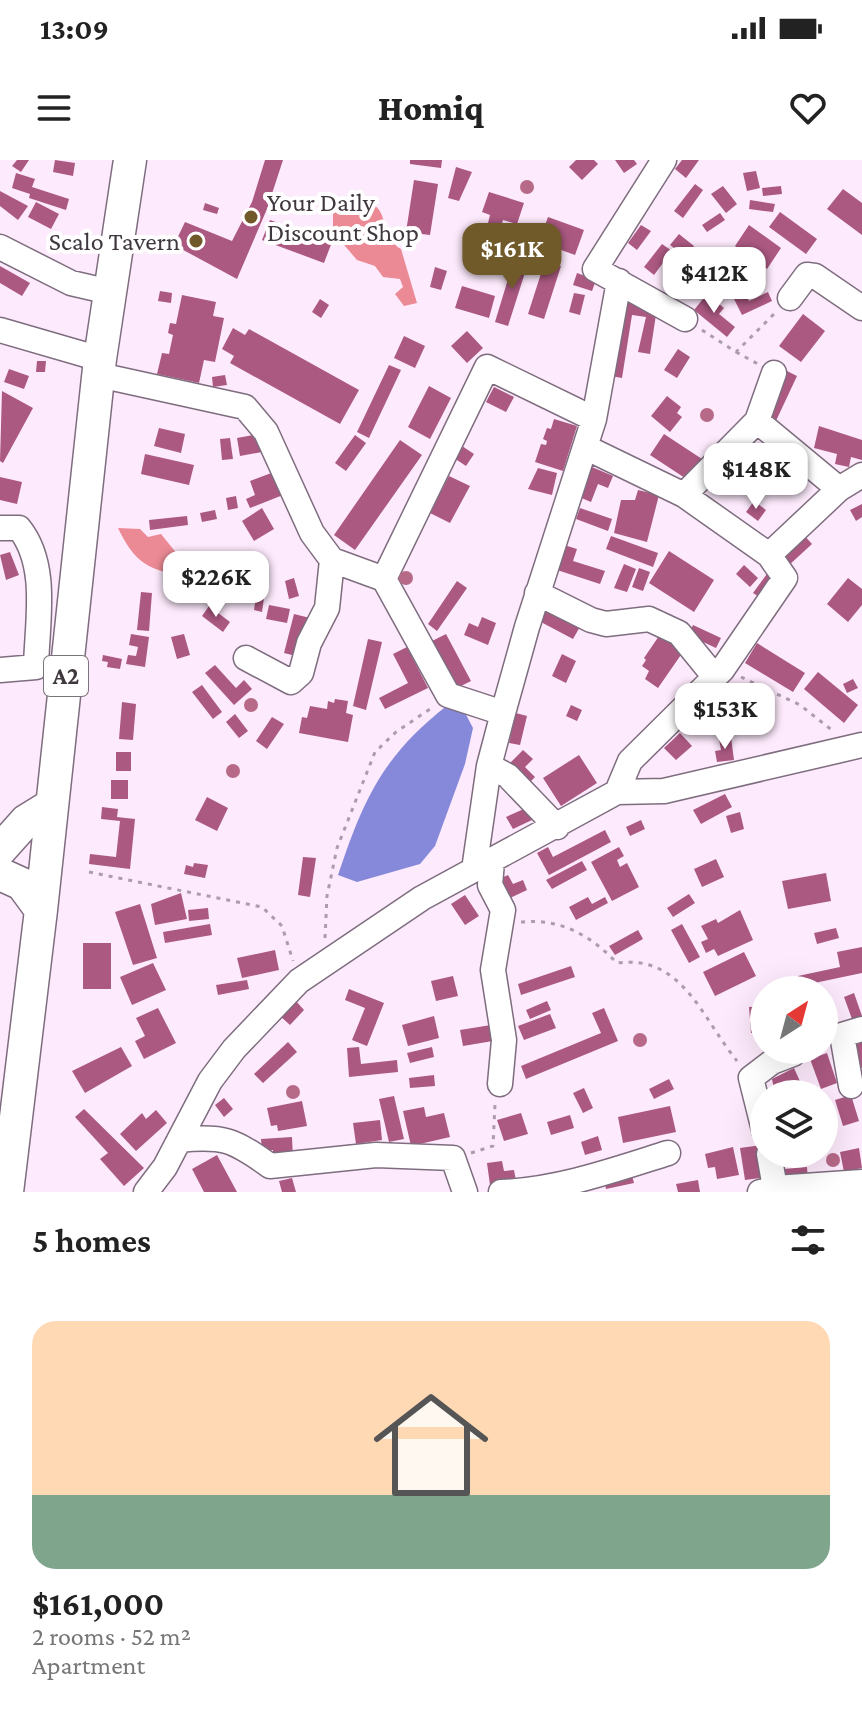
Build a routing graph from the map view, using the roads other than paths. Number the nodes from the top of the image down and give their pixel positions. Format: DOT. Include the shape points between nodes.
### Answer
graph roads {
  1 [pos="130,160"];
  2 [pos="664,160"];
  3 [pos="0,247"];
  4 [pos="619,281"];
  5 [pos="110,292"];
  6 [pos="790,298"];
  7 [pos="862,308"];
  8 [pos="685,319"];
  9 [pos="0,330"];
  10 [pos="99,367"];
  11 [pos="774,373"];
  12 [pos="594,419"];
  13 [pos="757,421"];
  14 [pos="585,447"];
  15 [pos="862,475"];
  16 [pos="839,489"];
  17 [pos="684,495"];
  18 [pos="0,528"];
  19 [pos="769,555"];
  20 [pos="332,560"];
  21 [pos="384,579"];
  22 [pos="537,593"];
  23 [pos="37,610"];
  24 [pos="72,611"];
  25 [pos="246,658"];
  26 [pos="0,670"];
  27 [pos="718,673"];
  28 [pos="503,713"];
  29 [pos="852,746"];
  30 [pos="489,766"];
  31 [pos="617,792"];
  32 [pos="52,805"];
  33 [pos="557,827"];
  34 [pos="0,850"];
  35 [pos="0,860"];
  36 [pos="483,866"];
  37 [pos="46,868"];
  38 [pos="0,874"];
  39 [pos="41,910"];
  40 [pos="862,1029"];
  41 [pos="769,1064"];
  42 [pos="752,1080"];
  43 [pos="500,1084"];
  44 [pos="851,1086"];
  45 [pos="179,1140"];
  46 [pos="6,1150"];
  47 [pos="668,1153"];
  48 [pos="769,1168"];
  49 [pos="862,1182"];
  50 [pos="768,1190"];
  51 [pos="7,1192"];
  52 [pos="146,1192"];
  53 [pos="465,1192"];
  54 [pos="501,1192"];
  1 -- 5 [label="main road, A2"];
  2 -- 4 [label="street" via="595,269"];
  3 -- 5 [label="street" via="71,283"];
  4 -- 8 [label="street"];
  4 -- 12 [label="street"];
  5 -- 10 [label="main road, A2"];
  6 -- 7 [label="street" via="807,275 815,276"];
  9 -- 10 [label="street"];
  10 -- 20 [label="street" via="245,407 266,432 312,533"];
  10 -- 24 [label="main road, A2"];
  11 -- 13 [label="street"];
  12 -- 14 [label="street"];
  12 -- 21 [label="street" via="487,367"];
  13 -- 16 [label="street"];
  13 -- 17 [label="street"];
  14 -- 17 [label="street"];
  14 -- 22 [label="street"];
  15 -- 16 [label="street"];
  16 -- 19 [label="street"];
  17 -- 19 [label="street"];
  18 -- 23 [label="street" via="19,528 32,544"];
  19 -- 27 [label="street" via="785,578"];
  20 -- 21 [label="street"];
  20 -- 25 [label="street" via="327,608 301,673 291,682"];
  21 -- 28 [label="street" via="448,695"];
  22 -- 27 [label="street" via="606,624 649,619 679,633"];
  22 -- 28 [label="street"];
  23 -- 24 [label="street"];
  23 -- 26 [label="street" via="36,667"];
  24 -- 32 [label="main road, A2"];
  27 -- 31 [label="street" via="630,761"];
  28 -- 30 [label="street"];
  29 -- 31 [label="street" via="664,791"];
  30 -- 33 [label="street" via="508,776"];
  30 -- 36 [label="street"];
  31 -- 33 [label="street"];
  32 -- 34 [label="main road" via="26,821"];
  32 -- 37 [label="main road, A2"];
  33 -- 36 [label="street"];
  35 -- 37 [label="main road"];
  36 -- 43 [label="street" via="503,910 493,970 504,1040"];
  36 -- 45 [label="street" via="386,921 310,975 234,1049"];
  37 -- 39 [label="main road, A2"];
  38 -- 39 [label="main road" via="22,884"];
  39 -- 46 [label="main road, A2"];
  40 -- 44 [label="street" via="842,1035"];
  41 -- 42 [label="street"];
  45 -- 52 [label="street"];
  45 -- 53 [label="street" via="236,1141 270,1166 376,1155 453,1158"];
  46 -- 51 [label="main road, A2"];
  47 -- 54 [label="street" via="597,1175"];
  48 -- 50 [label="street"];
  49 -- 50 [label="street"];
}
